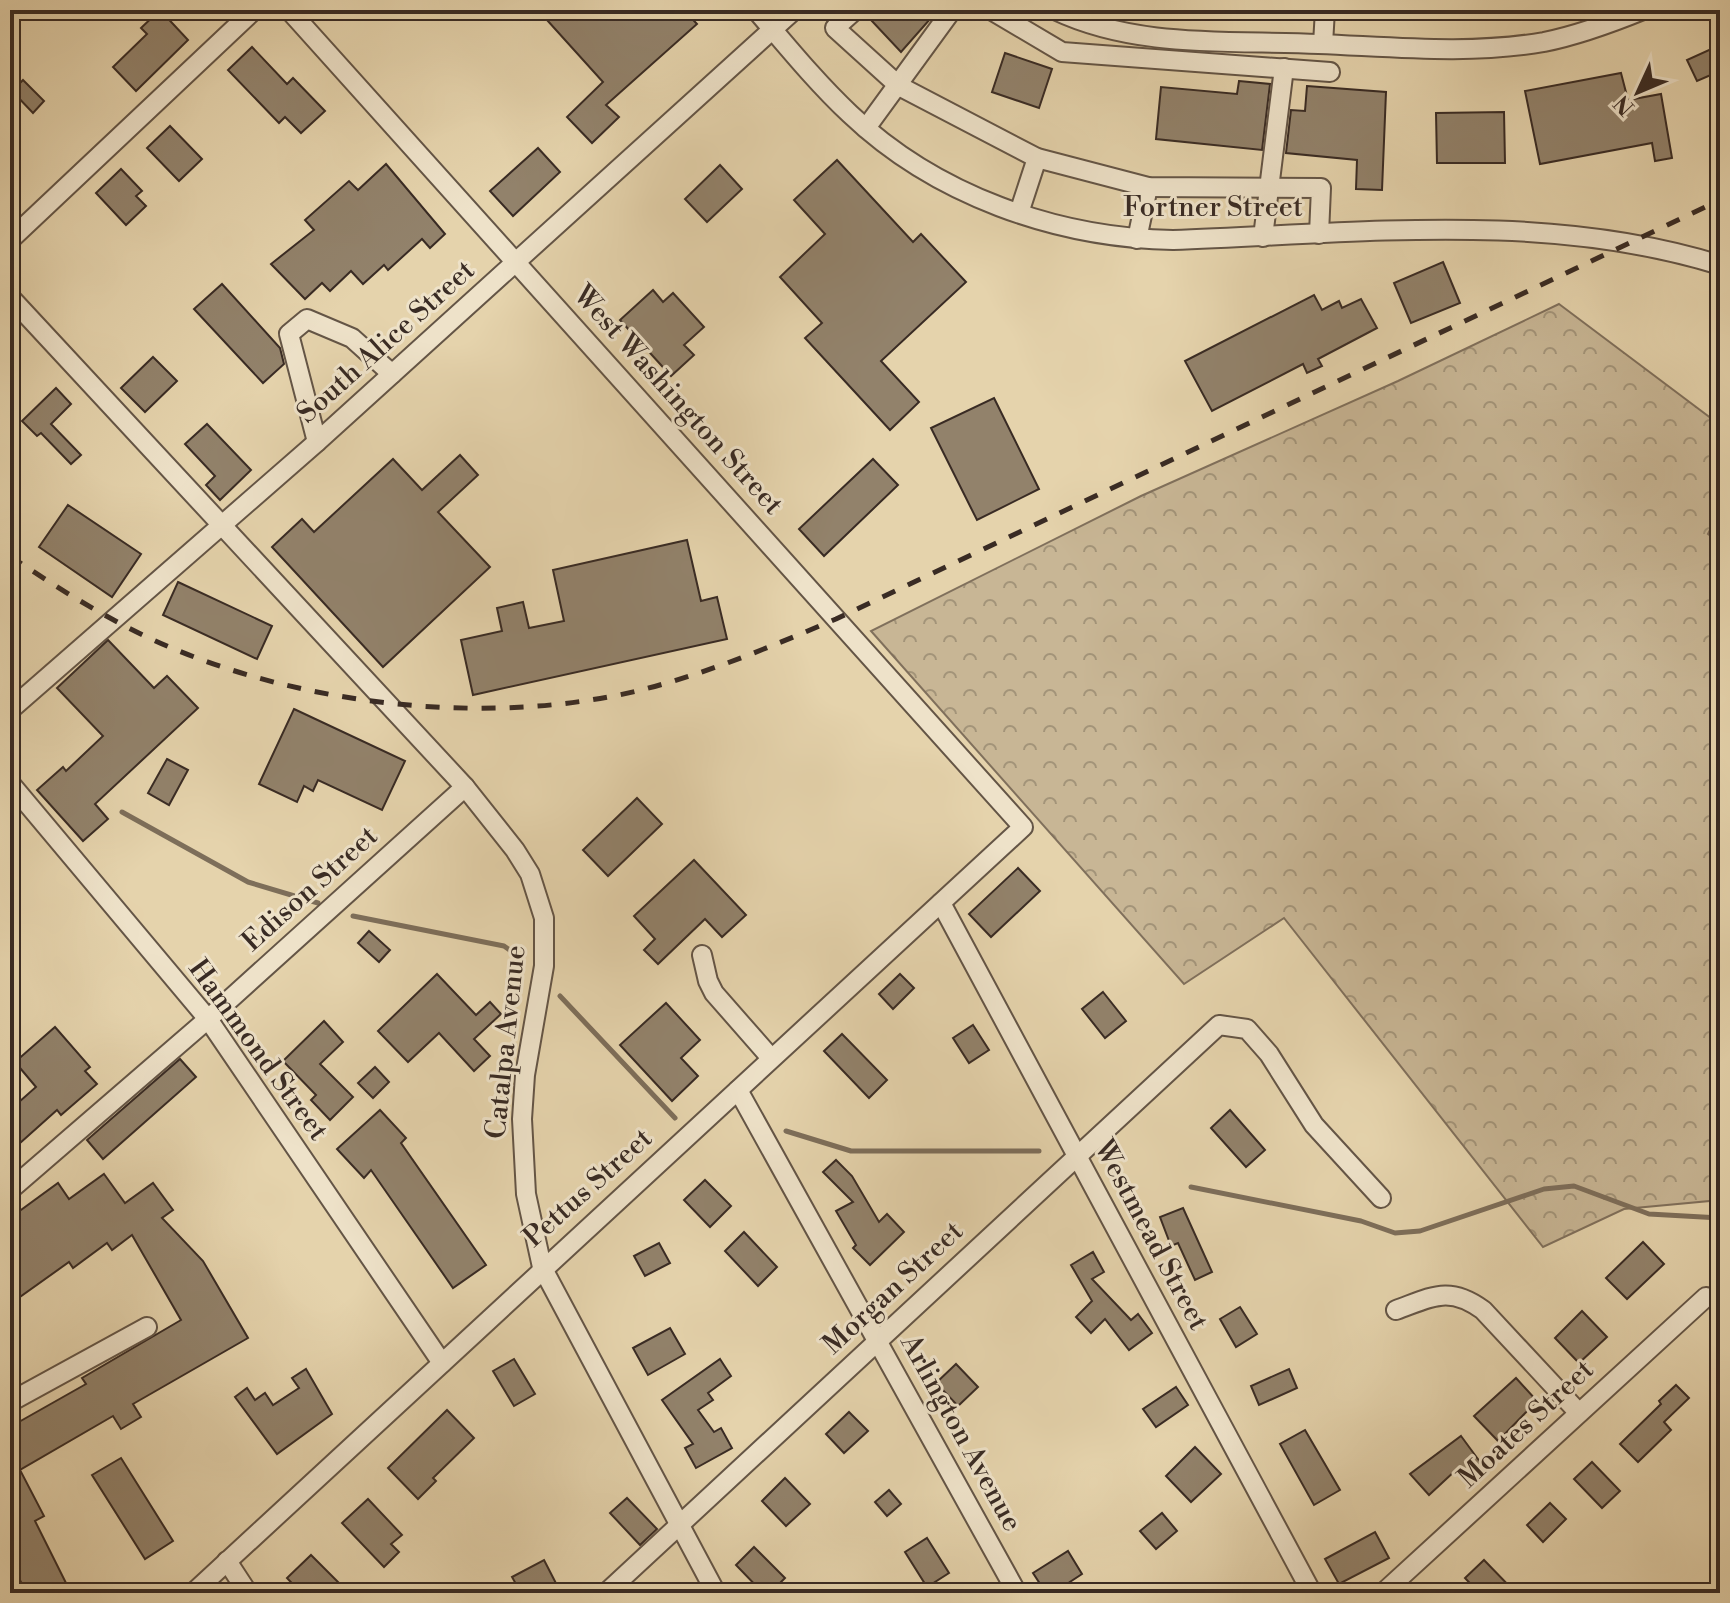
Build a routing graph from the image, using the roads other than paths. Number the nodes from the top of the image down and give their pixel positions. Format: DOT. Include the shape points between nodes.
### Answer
graph roads {
  1 [pos="254,10"];
  2 [pos="289,10"];
  3 [pos="756,10"];
  4 [pos="794,10"];
  5 [pos="855,10"];
  6 [pos="952,10"];
  7 [pos="991,10"];
  8 [pos="1055,10"];
  9 [pos="1325,10"];
  10 [pos="1643,10"];
  11 [pos="772,30"];
  12 [pos="1323,44"];
  13 [pos="1284,68"];
  14 [pos="1330,72"];
  15 [pos="899,86"];
  16 [pos="866,128"];
  17 [pos="1037,158"];
  18 [pos="1148,187"];
  19 [pos="1269,188"];
  20 [pos="1019,213"];
  21 [pos="1319,234"];
  22 [pos="1263,237"];
  23 [pos="1137,239"];
  24 [pos="10,240"];
  25 [pos="517,262"];
  26 [pos="1720,265"];
  27 [pos="10,297"];
  28 [pos="392,374"];
  29 [pos="317,442"];
  30 [pos="220,524"];
  31 [pos="10,710"];
  32 [pos="10,783"];
  33 [pos="465,787"];
  34 [pos="1023,827"];
  35 [pos="941,903"];
  36 [pos="702,955"];
  37 [pos="208,1019"];
  38 [pos="771,1058"];
  39 [pos="738,1090"];
  40 [pos="1077,1157"];
  41 [pos="10,1190"];
  42 [pos="1381,1198"];
  43 [pos="542,1267"];
  44 [pos="1706,1297"];
  45 [pos="1396,1310"];
  46 [pos="147,1327"];
  47 [pos="878,1340"];
  48 [pos="442,1363"];
  49 [pos="10,1402"];
  50 [pos="1579,1413"];
  51 [pos="680,1526"];
  52 [pos="227,1561"];
  53 [pos="193,1593"];
  54 [pos="248,1593"];
  55 [pos="606,1593"];
  56 [pos="716,1593"];
  57 [pos="1017,1593"];
  58 [pos="1312,1593"];
  59 [pos="1383,1593"];
  1 -- 24 [label="street"];
  2 -- 25 [label="street, West Washington Street"];
  3 -- 11 [label="street, Fortner Street"];
  4 -- 11 [label="street, South Alice Street"];
  5 -- 15 [label="street" via="835,28"];
  6 -- 15 [label="street"];
  7 -- 13 [label="street" via="1062,52"];
  8 -- 12 [label="street" via="1091,24 1161,39"];
  9 -- 12 [label="street"];
  10 -- 12 [label="street" via="1595,30 1486,49"];
  11 -- 16 [label="street, Fortner Street"];
  11 -- 25 [label="street, South Alice Street"];
  13 -- 14 [label="street"];
  13 -- 19 [label="street"];
  15 -- 16 [label="street"];
  15 -- 17 [label="street"];
  16 -- 20 [label="street, Fortner Street" via="918,166"];
  17 -- 18 [label="street"];
  17 -- 20 [label="street"];
  18 -- 19 [label="street"];
  18 -- 23 [label="street"];
  19 -- 21 [label="street" via="1321,188"];
  19 -- 22 [label="street"];
  20 -- 23 [label="street, Fortner Street" via="1067,228"];
  21 -- 22 [label="street, Fortner Street"];
  21 -- 26 [label="street, Fortner Street" via="1562,234"];
  22 -- 23 [label="street, Fortner Street"];
  25 -- 28 [label="street, South Alice Street"];
  25 -- 34 [label="street, West Washington Street"];
  27 -- 30 [label="street, Catalpa Avenue"];
  28 -- 29 [label="street, South Alice Street"];
  28 -- 29 [label="street" via="352,338 307,319 289,334"];
  29 -- 30 [label="street, South Alice Street"];
  30 -- 31 [label="street, South Alice Street"];
  30 -- 33 [label="street, Catalpa Avenue"];
  32 -- 37 [label="street, Hammond Street"];
  33 -- 37 [label="street, Edison Street"];
  33 -- 43 [label="street, Catalpa Avenue" via="523,862 544,918 544,966 522,1119 526,1194"];
  34 -- 35 [label="street, Pettus Street"];
  35 -- 38 [label="street, Pettus Street"];
  35 -- 40 [label="street, Westmead Street"];
  36 -- 38 [label="street" via="714,993"];
  37 -- 41 [label="street, Edison Street"];
  37 -- 48 [label="street, Hammond Street"];
  38 -- 39 [label="street, Pettus Street"];
  39 -- 43 [label="street, Pettus Street"];
  39 -- 47 [label="street, Arlington Avenue"];
  40 -- 42 [label="street, Morgan Street" via="1219,1025 1247,1029 1314,1125"];
  40 -- 47 [label="street, Morgan Street"];
  40 -- 58 [label="street, Westmead Street"];
  43 -- 48 [label="street, Pettus Street"];
  43 -- 51 [label="street, Catalpa Avenue"];
  44 -- 50 [label="street, Moates Street"];
  45 -- 50 [label="street" via="1439,1294 1467,1298"];
  46 -- 49 [label="street"];
  47 -- 51 [label="street, Morgan Street"];
  47 -- 57 [label="street, Arlington Avenue"];
  48 -- 52 [label="street, Pettus Street"];
  50 -- 59 [label="street, Moates Street"];
  51 -- 55 [label="street, Morgan Street"];
  51 -- 56 [label="street, Catalpa Avenue"];
  52 -- 53 [label="street, Pettus Street"];
  52 -- 54 [label="street"];
}
